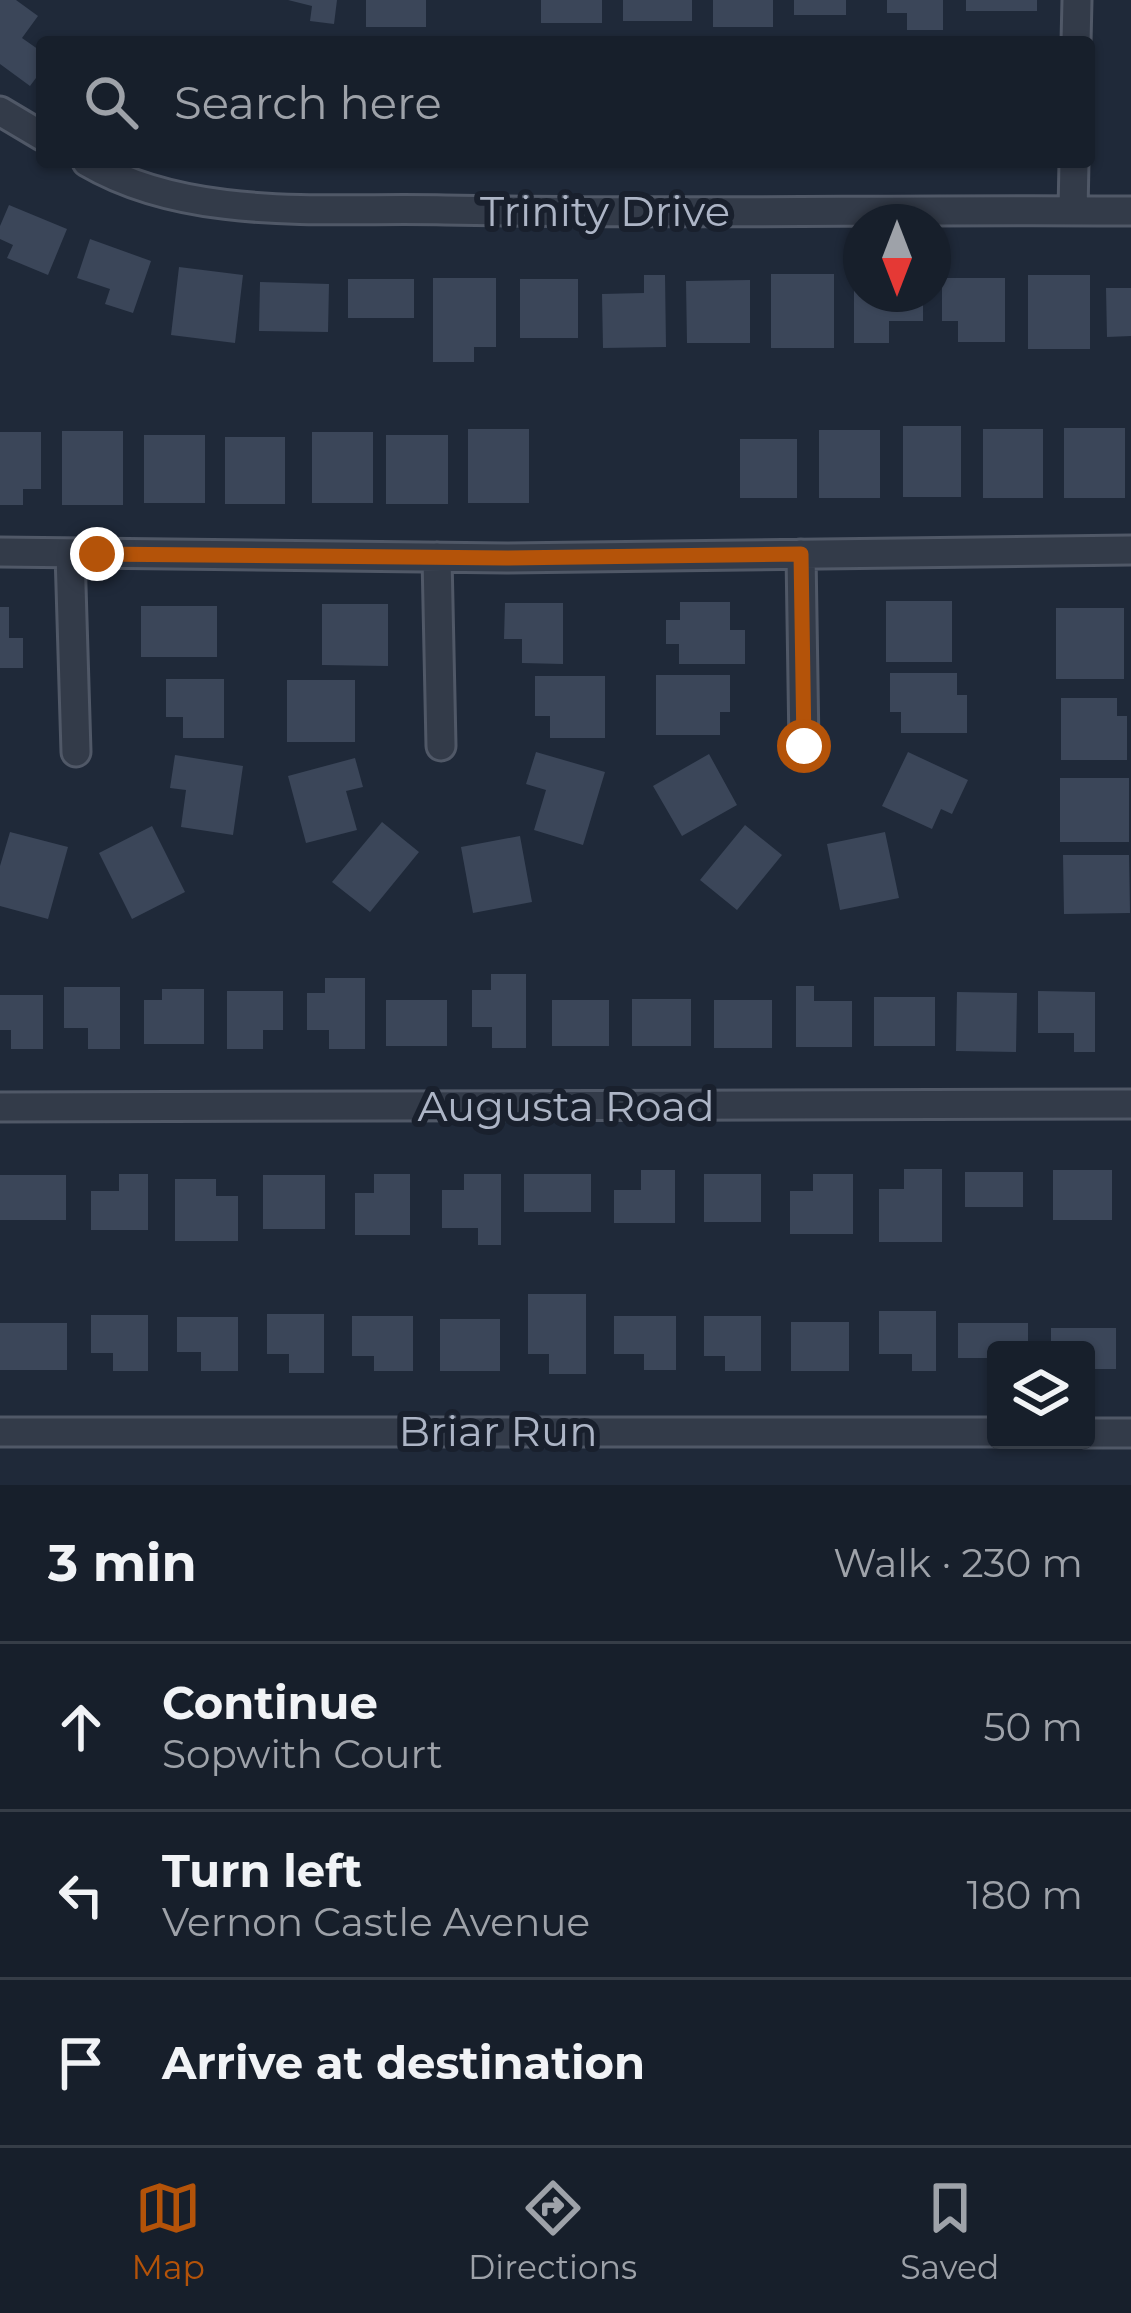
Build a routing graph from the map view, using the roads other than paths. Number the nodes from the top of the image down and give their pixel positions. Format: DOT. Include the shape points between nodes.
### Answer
graph roads {
  1 [pos="1077,0"];
  2 [pos="1076,36"];
  3 [pos="0,111"];
  4 [pos="36,132"];
  5 [pos="102,168"];
  6 [pos="1074,168"];
  7 [pos="1073,211"];
  8 [pos="1131,212"];
  9 [pos="1131,550"];
  10 [pos="0,552"];
  11 [pos="70,553"];
  12 [pos="801,554"];
  13 [pos="437,557"];
  14 [pos="440,746"];
  15 [pos="804,746"];
  16 [pos="76,752"];
  17 [pos="1131,1104"];
  18 [pos="0,1107"];
  19 [pos="0,1432"];
  20 [pos="987,1432"];
  21 [pos="1095,1433"];
  22 [pos="1131,1433"];
  1 -- 2 [label="street"];
  3 -- 4 [label="street"];
  5 -- 7 [label="street, Trinity Drive" via="155,190 237,205"];
  6 -- 7 [label="street"];
  7 -- 8 [label="street, Trinity Drive"];
  9 -- 12 [label="street"];
  10 -- 11 [label="street"];
  11 -- 13 [label="street"];
  11 -- 16 [label="street"];
  12 -- 13 [label="street"];
  12 -- 15 [label="street"];
  13 -- 14 [label="street"];
  17 -- 18 [label="street, Augusta Road"];
  19 -- 20 [label="street, Briar Run"];
  21 -- 22 [label="street"];
}
